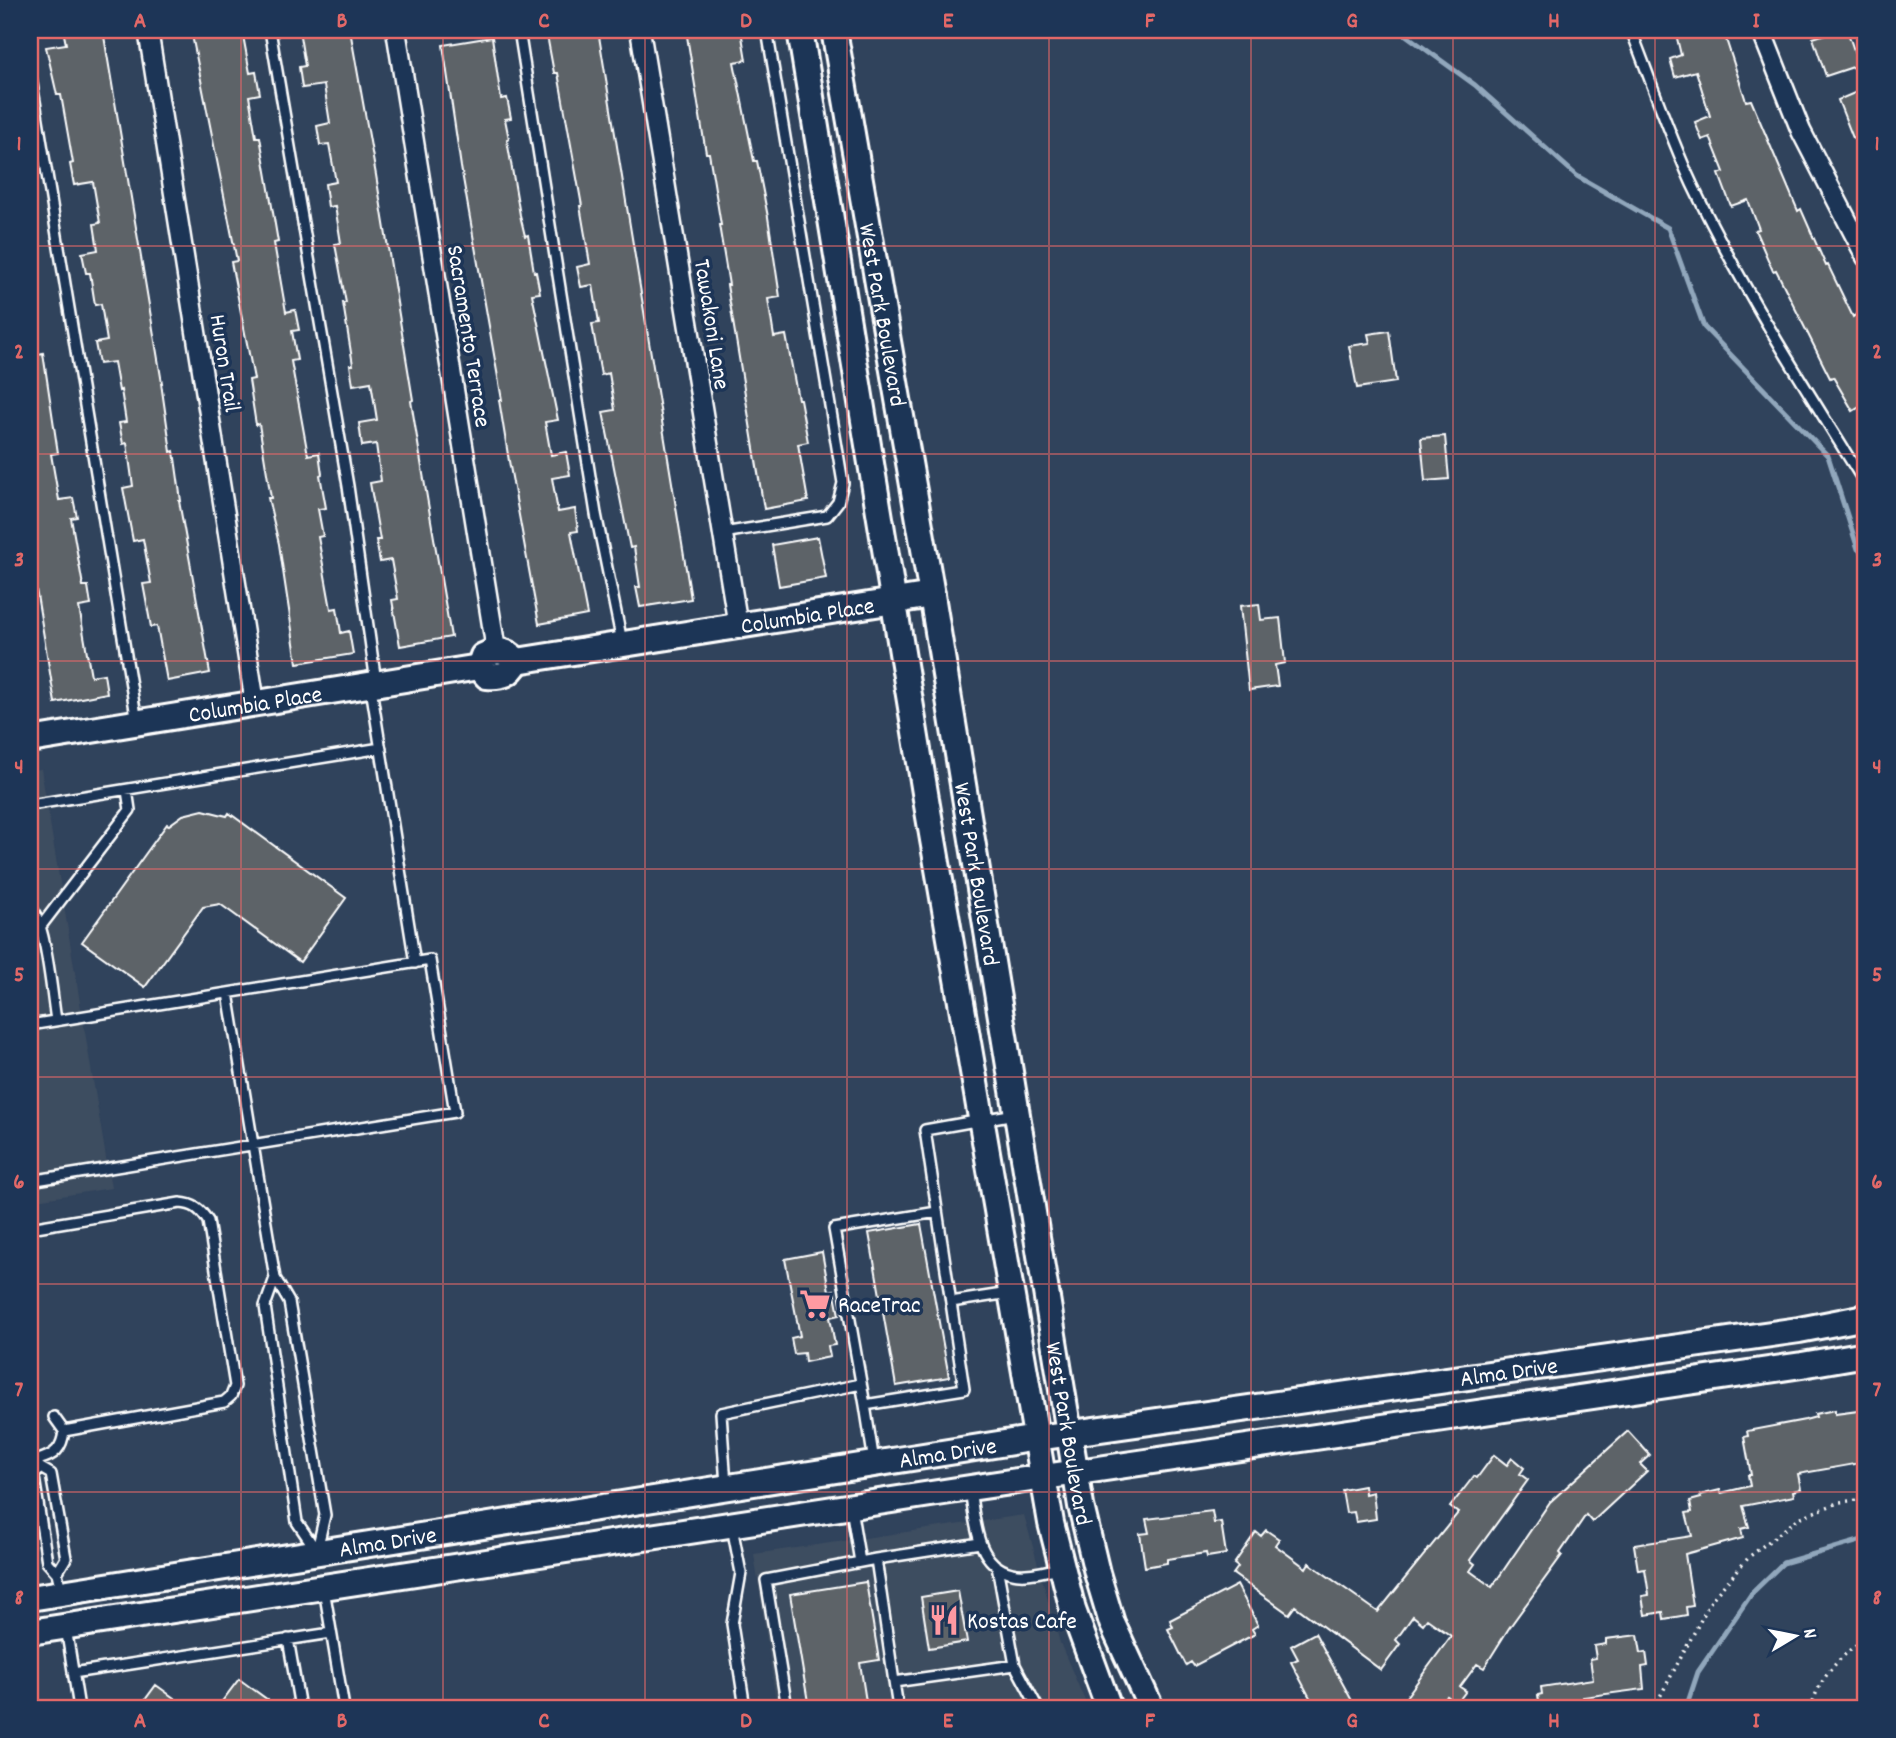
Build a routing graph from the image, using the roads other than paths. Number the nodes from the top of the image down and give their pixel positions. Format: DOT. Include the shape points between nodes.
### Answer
graph roads {
  1 [pos="148,30"];
  2 [pos="270,30"];
  3 [pos="396,30"];
  4 [pos="519,30"];
  5 [pos="640,30"];
  6 [pos="767,30"];
  7 [pos="800,30"];
  8 [pos="834,30"];
  9 [pos="1630,30"];
  10 [pos="1761,30"];
  11 [pos="30,72"];
  12 [pos="1866,257"];
  13 [pos="1866,485"];
  14 [pos="723,533"];
  15 [pos="932,595"];
  16 [pos="894,601"];
  17 [pos="738,626"];
  18 [pos="622,644"];
  19 [pos="497,660"];
  20 [pos="373,684"];
  21 [pos="255,703"];
  22 [pos="137,722"];
  23 [pos="30,740"];
  24 [pos="381,748"];
  25 [pos="127,790"];
  26 [pos="30,805"];
  27 [pos="30,907"];
  28 [pos="41,926"];
  29 [pos="415,963"];
  30 [pos="228,993"];
  31 [pos="56,1020"];
  32 [pos="30,1025"];
  33 [pos="1016,1114"];
  34 [pos="981,1120"];
  35 [pos="253,1145"];
  36 [pos="30,1181"];
  37 [pos="937,1212"];
  38 [pos="30,1228"];
  39 [pos="275,1278"];
  40 [pos="1011,1293"];
  41 [pos="951,1302"];
  42 [pos="1866,1317"];
  43 [pos="1866,1354"];
  44 [pos="1466,1378"];
  45 [pos="861,1384"];
  46 [pos="865,1405"];
  47 [pos="1473,1414"];
  48 [pos="54,1417"];
  49 [pos="64,1431"];
  50 [pos="1071,1434"];
  51 [pos="1037,1438"];
  52 [pos="36,1462"];
  53 [pos="874,1464"];
  54 [pos="1076,1472"];
  55 [pos="1043,1478"];
  56 [pos="726,1487"];
  57 [pos="970,1488"];
  58 [pos="851,1506"];
  59 [pos="732,1524"];
  60 [pos="980,1543"];
  61 [pos="317,1551"];
  62 [pos="876,1559"];
  63 [pos="860,1562"];
  64 [pos="997,1566"];
  65 [pos="1061,1568"];
  66 [pos="59,1583"];
  67 [pos="323,1587"];
  68 [pos="30,1598"];
  69 [pos="66,1626"];
  70 [pos="30,1632"];
  71 [pos="331,1633"];
  72 [pos="288,1639"];
  73 [pos="1015,1665"];
  74 [pos="74,1672"];
  75 [pos="894,1682"];
  76 [pos="79,1708"];
  77 [pos="300,1708"];
  78 [pos="344,1708"];
  79 [pos="745,1708"];
  80 [pos="787,1708"];
  81 [pos="898,1708"];
  82 [pos="1038,1708"];
  83 [pos="1109,1708"];
  84 [pos="1151,1708"];
  1 -- 21 [label="street, Huron Trail"];
  2 -- 20 [label="lane" via="348,486"];
  3 -- 19 [label="street, Sacramento Terrace"];
  4 -- 18 [label="lane" via="596,514"];
  5 -- 14 [label="street, Tawakoni Lane"];
  6 -- 14 [label="lane" via="843,483 838,502 827,516"];
  7 -- 16 [label="main road, West Park Boulevard"];
  8 -- 15 [label="main road, West Park Boulevard"];
  9 -- 13 [label="lane" via="1704,207 1749,292"];
  10 -- 12 [label="street" via="1801,131"];
  11 -- 22 [label="lane"];
  14 -- 17 [label="street, Tawakoni Lane"];
  15 -- 16 [label="main road, Columbia Place"];
  15 -- 33 [label="main road, West Park Boulevard"];
  16 -- 17 [label="main road, Columbia Place"];
  16 -- 34 [label="main road, West Park Boulevard"];
  17 -- 18 [label="main road, Columbia Place"];
  18 -- 19 [label="main road, Columbia Place"];
  19 -- 20 [label="main road, Columbia Place"];
  20 -- 21 [label="main road, Columbia Place"];
  20 -- 24 [label="lane"];
  21 -- 22 [label="main road, Columbia Place"];
  22 -- 23 [label="main road, Columbia Place"];
  24 -- 25 [label="lane"];
  24 -- 29 [label="lane"];
  25 -- 26 [label="lane"];
  25 -- 28 [label="lane" via="130,810"];
  27 -- 28 [label="lane"];
  28 -- 31 [label="lane"];
  29 -- 30 [label="lane"];
  29 -- 35 [label="lane" via="430,960 455,1112"];
  30 -- 31 [label="lane"];
  30 -- 35 [label="lane"];
  31 -- 32 [label="lane"];
  33 -- 34 [label="lane"];
  33 -- 50 [label="main road, West Park Boulevard"];
  34 -- 37 [label="lane" via="925,1130"];
  34 -- 40 [label="main road, West Park Boulevard"];
  35 -- 36 [label="lane"];
  35 -- 39 [label="lane"];
  37 -- 41 [label="lane"];
  37 -- 45 [label="lane" via="834,1229"];
  38 -- 49 [label="lane" via="180,1203 191,1204 208,1221 235,1386 231,1396 224,1402"];
  39 -- 61 [label="lane" via="289,1301 325,1515"];
  39 -- 61 [label="lane" via="265,1306 297,1522"];
  40 -- 41 [label="lane"];
  40 -- 51 [label="main road, West Park Boulevard"];
  41 -- 46 [label="lane" via="964,1389"];
  42 -- 44 [label="main road, Alma Drive"];
  43 -- 47 [label="main road, Alma Drive"];
  44 -- 47 [label="main road"];
  44 -- 50 [label="main road, Alma Drive"];
  45 -- 46 [label="lane"];
  45 -- 56 [label="lane" via="721,1413"];
  46 -- 53 [label="lane"];
  47 -- 54 [label="main road, Alma Drive"];
  48 -- 49 [label="lane"];
  49 -- 52 [label="lane" via="57,1452"];
  50 -- 51 [label="main road, Alma Drive"];
  50 -- 54 [label="main road, West Park Boulevard"];
  51 -- 53 [label="main road, Alma Drive"];
  51 -- 55 [label="main road, West Park Boulevard"];
  52 -- 66 [label="lane" via="34,1477 47,1562"];
  52 -- 66 [label="lane" via="51,1474 66,1558"];
  53 -- 56 [label="main road, Alma Drive"];
  54 -- 55 [label="main road, Alma Drive"];
  54 -- 84 [label="main road, West Park Boulevard" via="1112,1623"];
  55 -- 57 [label="main road, Alma Drive"];
  55 -- 65 [label="main road, West Park Boulevard"];
  56 -- 59 [label="main road"];
  56 -- 61 [label="main road, Alma Drive"];
  57 -- 58 [label="main road, Alma Drive"];
  57 -- 60 [label="lane"];
  58 -- 59 [label="main road, Alma Drive"];
  58 -- 63 [label="lane"];
  59 -- 67 [label="main road, Alma Drive"];
  59 -- 79 [label="lane" via="741,1573 732,1624"];
  60 -- 62 [label="lane"];
  60 -- 64 [label="lane"];
  61 -- 66 [label="main road, Alma Drive"];
  61 -- 67 [label="main road"];
  62 -- 63 [label="lane"];
  62 -- 75 [label="lane"];
  63 -- 80 [label="lane" via="766,1580"];
  64 -- 65 [label="lane" via="1022,1574"];
  64 -- 73 [label="lane"];
  65 -- 83 [label="main road, West Park Boulevard"];
  66 -- 68 [label="main road, Alma Drive"];
  66 -- 69 [label="main road"];
  67 -- 69 [label="main road, Alma Drive"];
  67 -- 71 [label="lane"];
  69 -- 70 [label="main road, Alma Drive"];
  69 -- 74 [label="lane"];
  71 -- 72 [label="lane"];
  71 -- 78 [label="lane"];
  72 -- 74 [label="lane"];
  72 -- 77 [label="lane"];
  73 -- 75 [label="lane"];
  73 -- 82 [label="lane"];
  74 -- 76 [label="lane"];
  75 -- 81 [label="lane"];
}
